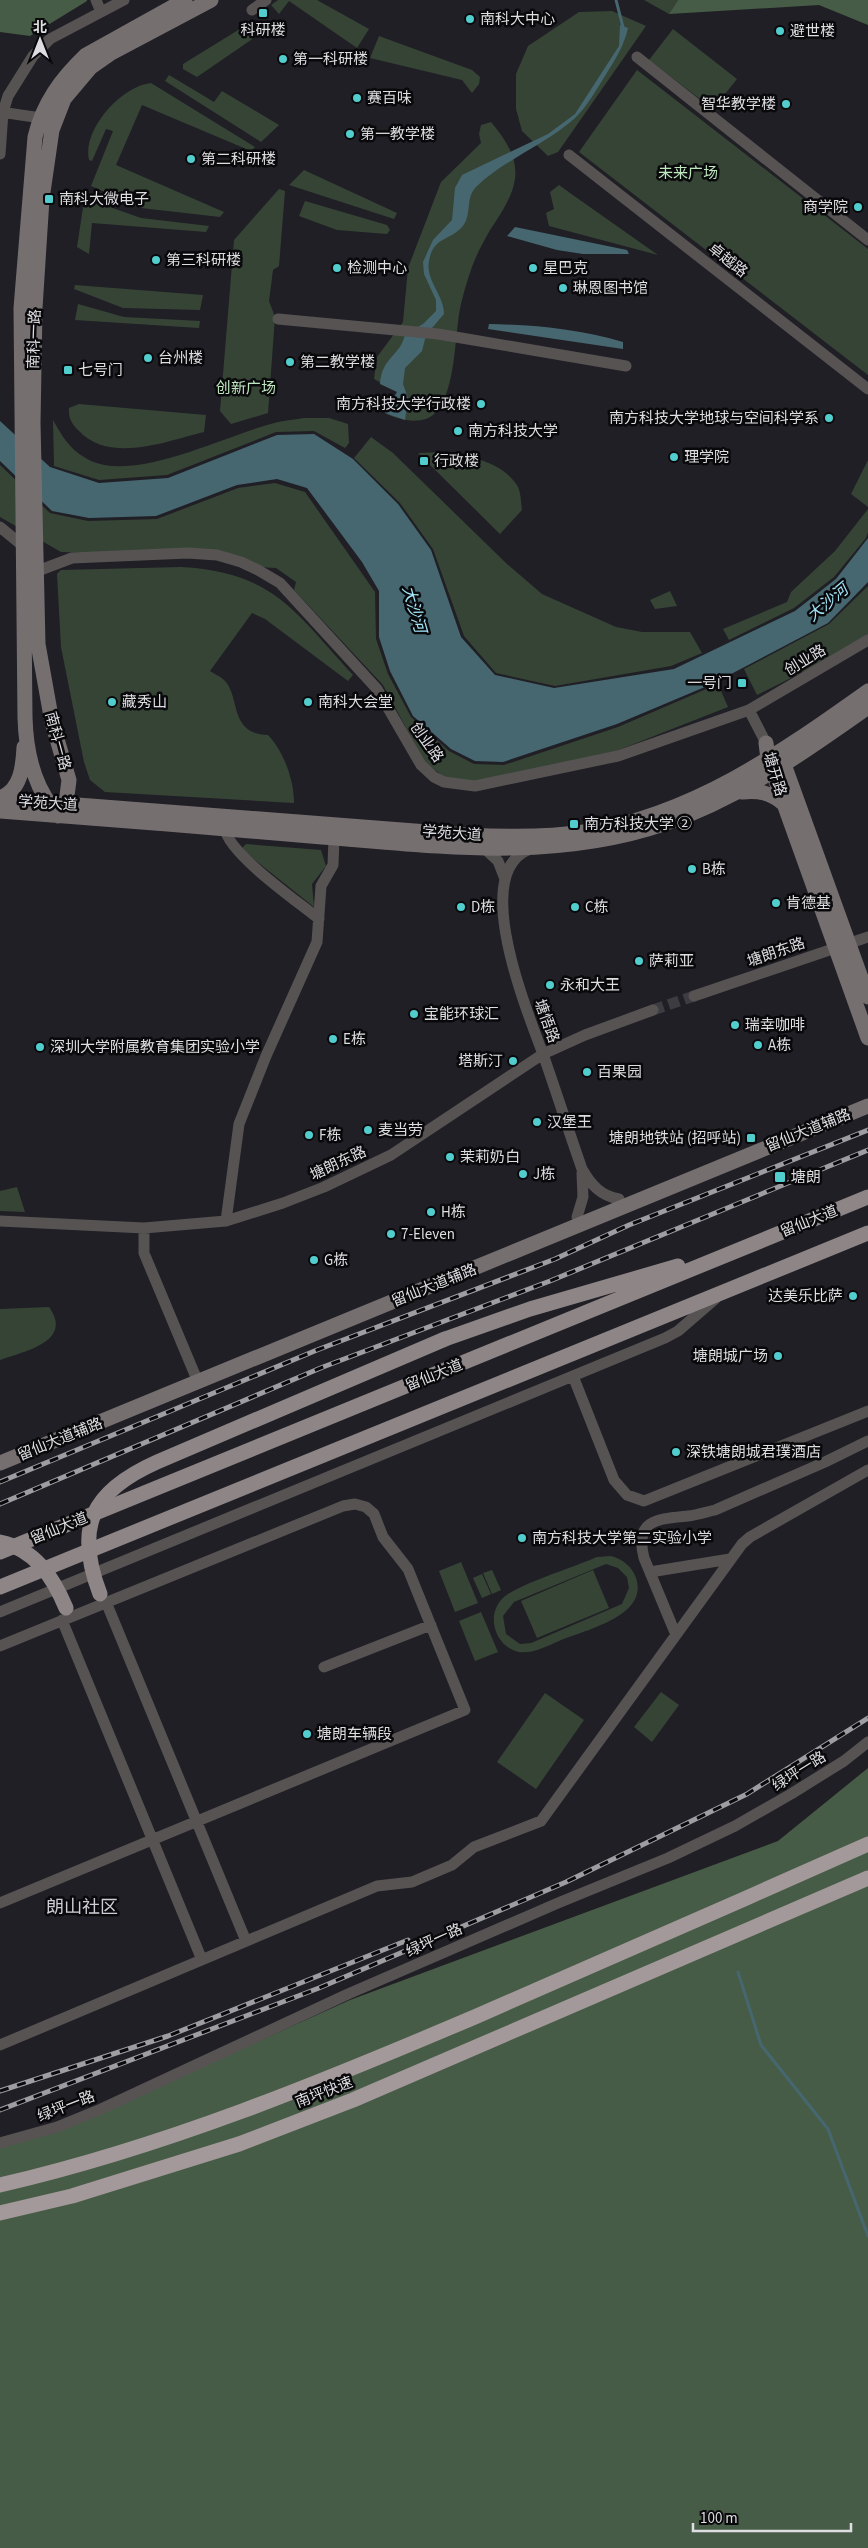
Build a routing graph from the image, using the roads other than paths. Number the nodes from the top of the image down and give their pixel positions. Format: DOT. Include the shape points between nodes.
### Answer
graph roads {
  1 [pos="96,0"];
  2 [pos="124,0"];
  3 [pos="185,0"];
  4 [pos="211,0"];
  5 [pos="266,0"];
  6 [pos="252,10"];
  7 [pos="102,12"];
  8 [pos="637,57"];
  9 [pos="2,112"];
  10 [pos="47,119"];
  11 [pos="0,154"];
  12 [pos="569,155"];
  13 [pos="868,240"];
  14 [pos="278,319"];
  15 [pos="626,366"];
  16 [pos="868,389"];
  17 [pos="0,527"];
  18 [pos="27,545"];
  19 [pos="35,572"];
  20 [pos="868,640"];
  21 [pos="868,691"];
  22 [pos="868,707"];
  23 [pos="749,710"];
  24 [pos="25,718"];
  25 [pos="766,743"];
  26 [pos="776,762"];
  27 [pos="740,792"];
  28 [pos="0,799"];
  29 [pos="48,802"];
  30 [pos="784,804"];
  31 [pos="62,810"];
  32 [pos="0,811"];
  33 [pos="224,829"];
  34 [pos="334,838"];
  35 [pos="485,849"];
  36 [pos="530,849"];
  37 [pos="505,879"];
  38 [pos="319,919"];
  39 [pos="868,937"];
  40 [pos="842,946"];
  41 [pos="694,996"];
  42 [pos="868,997"];
  43 [pos="653,1010"];
  44 [pos="868,1038"];
  45 [pos="543,1054"];
  46 [pos="868,1097"];
  47 [pos="868,1106"];
  48 [pos="582,1169"];
  49 [pos="868,1197"];
  50 [pos="619,1199"];
  51 [pos="577,1217"];
  52 [pos="0,1221"];
  53 [pos="226,1221"];
  54 [pos="144,1228"];
  55 [pos="868,1233"];
  56 [pos="766,1239"];
  57 [pos="722,1292"];
  58 [pos="573,1376"];
  59 [pos="197,1378"];
  60 [pos="868,1411"];
  61 [pos="868,1441"];
  62 [pos="0,1454"];
  63 [pos="0,1463"];
  64 [pos="868,1470"];
  65 [pos="0,1542"];
  66 [pos="0,1552"];
  67 [pos="730,1559"];
  68 [pos="650,1572"];
  69 [pos="0,1587"];
  70 [pos="104,1600"];
  71 [pos="0,1612"];
  72 [pos="66,1615"];
  73 [pos="431,1625"];
  74 [pos="676,1635"];
  75 [pos="0,1646"];
  76 [pos="324,1667"];
  77 [pos="868,1742"];
  78 [pos="196,1821"];
  79 [pos="152,1840"];
  80 [pos="868,1844"];
  81 [pos="868,1878"];
  82 [pos="0,1903"];
  83 [pos="246,1941"];
  84 [pos="202,1960"];
  85 [pos="0,2045"];
  86 [pos="0,2143"];
  87 [pos="0,2185"];
  88 [pos="0,2213"];
  1 -- 7 [label="street"];
  2 -- 7 [label="street"];
  3 -- 10 [label="main road, 南科一路" via="86,56 49,98"];
  4 -- 10 [label="main road, 南科一路" via="91,67"];
  5 -- 6 [label="street"];
  7 -- 9 [label="street" via="50,39 33,56"];
  8 -- 13 [label="street"];
  9 -- 10 [label="street"];
  9 -- 11 [label="street"];
  10 -- 18 [label="main road, 南科一路" via="35,308"];
  10 -- 18 [label="main road, 南科一路" via="35,137 20,308"];
  12 -- 16 [label="street, 卓越路"];
  14 -- 15 [label="street" via="433,333"];
  17 -- 18 [label="street"];
  18 -- 19 [label="main road, 南科一路"];
  18 -- 24 [label="main road, 南科一路"];
  19 -- 23 [label="street, 创业路" via="72,558 188,553 217,555 258,570 280,583 377,689 421,765 434,777 456,786 475,786 618,756"];
  19 -- 31 [label="main road, 南科一路" via="40,653 52,722 69,780"];
  20 -- 23 [label="street, 创业路"];
  21 -- 26 [label="main road, 学苑大道"];
  22 -- 26 [label="main road, 学苑大道"];
  23 -- 25 [label="street"];
  24 -- 28 [label="main road" via="20,776 12,791"];
  24 -- 29 [label="main road, 南科一路" via="31,761 41,792"];
  25 -- 26 [label="main road, 塘开路"];
  26 -- 27 [label="main road, 学苑大道"];
  26 -- 30 [label="main road, 塘开路"];
  26 -- 31 [label="main road, 学苑大道" via="656,813 604,828 561,834 466,835"];
  26 -- 40 [label="main road, 塘开路"];
  27 -- 30 [label="main road" via="763,792"];
  27 -- 36 [label="main road, 学苑大道" via="686,816 636,833 580,844"];
  28 -- 29 [label="main road, 学苑大道"];
  29 -- 31 [label="main road, 学苑大道"];
  30 -- 40 [label="main road, 塘开路"];
  31 -- 32 [label="main road, 学苑大道"];
  31 -- 33 [label="main road, 学苑大道"];
  33 -- 34 [label="main road, 学苑大道"];
  33 -- 38 [label="street" via="238,852"];
  34 -- 35 [label="main road, 学苑大道"];
  34 -- 38 [label="street" via="333,865 321,886"];
  35 -- 36 [label="main road, 学苑大道"];
  35 -- 37 [label="street, 塘悟路" via="498,861"];
  36 -- 37 [label="street, 塘悟路" via="516,857"];
  37 -- 45 [label="street, 塘悟路" via="510,957"];
  38 -- 53 [label="street" via="318,942 239,1124"];
  39 -- 40 [label="street, 塘朗东路"];
  40 -- 41 [label="street, 塘朗东路"];
  40 -- 42 [label="main road, 塘开路"];
  40 -- 44 [label="main road, 塘开路"];
  43 -- 45 [label="street, 塘朗东路"];
  45 -- 48 [label="street, 塘悟路"];
  45 -- 53 [label="street, 塘朗东路" via="391,1155 324,1187"];
  46 -- 50 [label="main road, 留仙大道辅路"];
  47 -- 59 [label="main road, 留仙大道辅路"];
  48 -- 50 [label="street, 塘悟路" via="589,1183 600,1192"];
  48 -- 51 [label="street, 塘悟路" via="583,1197"];
  49 -- 56 [label="main road, 留仙大道"];
  50 -- 51 [label="main road, 留仙大道辅路"];
  51 -- 59 [label="main road, 留仙大道辅路"];
  52 -- 54 [label="street, 塘朗东路"];
  53 -- 54 [label="street, 塘朗东路"];
  54 -- 59 [label="street" via="144,1253"];
  55 -- 57 [label="main road, 留仙大道"];
  56 -- 66 [label="main road, 留仙大道"];
  56 -- 70 [label="main road, bridge" via="530,1309 445,1339 150,1465 122,1480 100,1502 89,1531 89,1558"];
  57 -- 58 [label="street" via="678,1332"];
  57 -- 69 [label="main road, 留仙大道"];
  58 -- 60 [label="street" via="614,1480 627,1495 644,1501"];
  58 -- 71 [label="street"];
  59 -- 62 [label="main road, 留仙大道辅路"];
  59 -- 63 [label="main road, 留仙大道辅路"];
  61 -- 68 [label="street" via="715,1510 652,1522 645,1528 641,1546"];
  64 -- 67 [label="street" via="750,1536"];
  65 -- 72 [label="main road, bridge" via="22,1550 38,1562 57,1586"];
  67 -- 68 [label="street"];
  67 -- 74 [label="street"];
  68 -- 74 [label="street"];
  70 -- 72 [label="street"];
  70 -- 73 [label="street" via="355,1504 374,1514 383,1537 408,1569"];
  70 -- 78 [label="street"];
  72 -- 75 [label="street"];
  72 -- 79 [label="street"];
  73 -- 76 [label="street"];
  73 -- 78 [label="street" via="465,1710"];
  74 -- 83 [label="street" via="541,1821 474,1848 452,1865 412,1882 377,1886"];
  77 -- 86 [label="street, 绿坪一路" via="791,1794 735,1826 668,1858 348,1994 92,2113"];
  78 -- 79 [label="street"];
  78 -- 83 [label="street"];
  79 -- 82 [label="street"];
  79 -- 84 [label="street"];
  80 -- 87 [label="highway, 南坪快速" via="309,2088 93,2161"];
  81 -- 88 [label="highway, 南坪快速" via="353,2100 239,2144 72,2196"];
  83 -- 84 [label="street"];
  84 -- 85 [label="street"];
}
